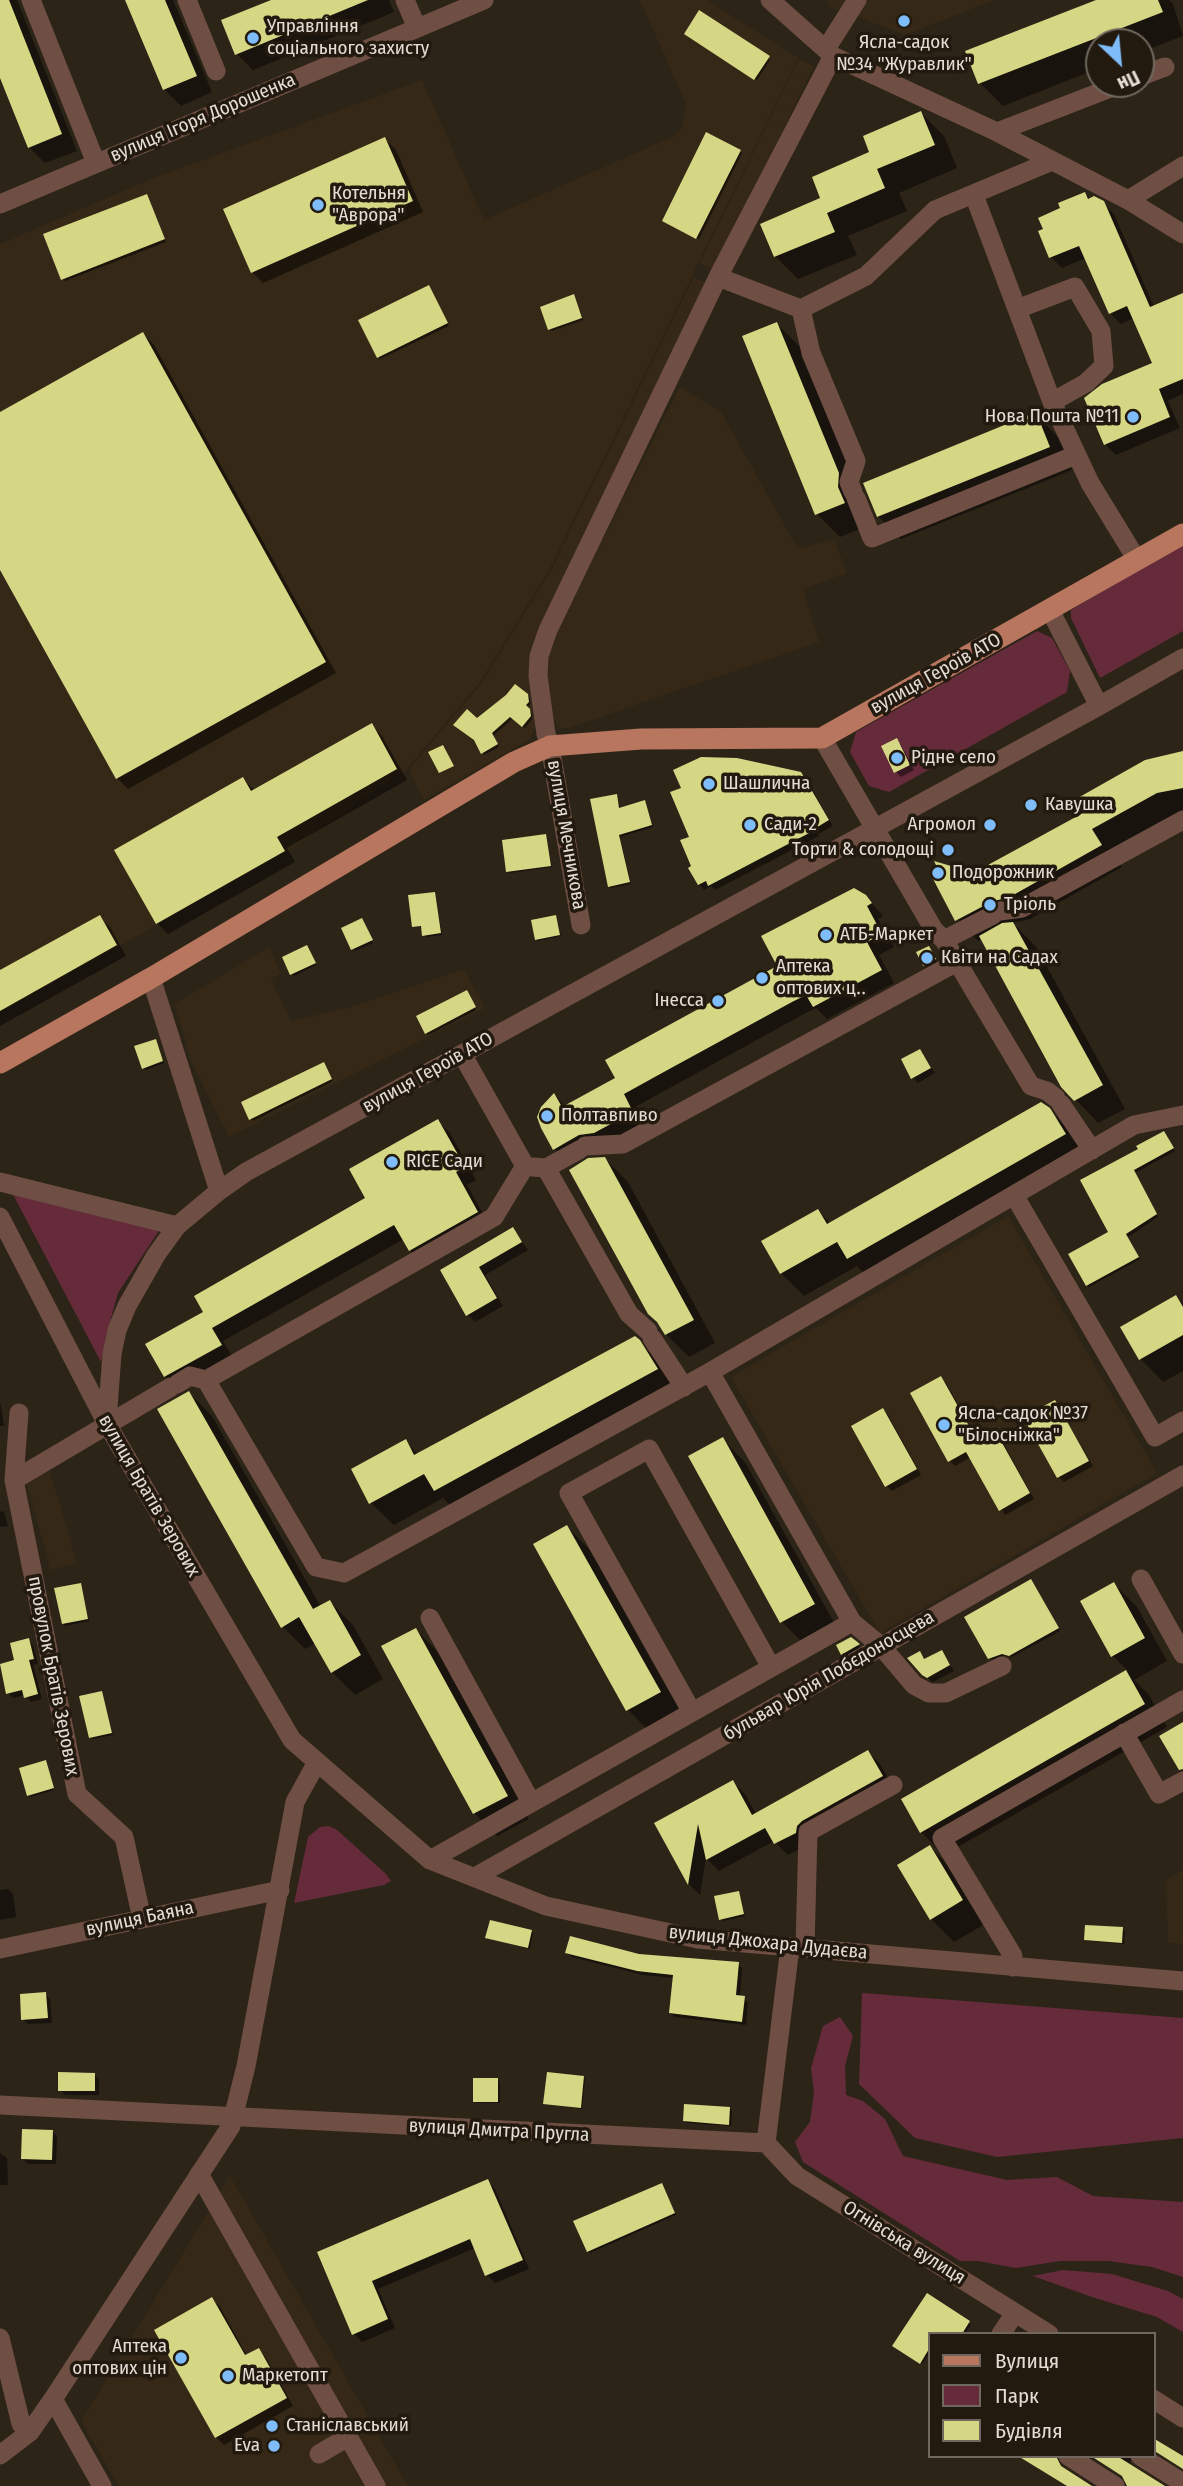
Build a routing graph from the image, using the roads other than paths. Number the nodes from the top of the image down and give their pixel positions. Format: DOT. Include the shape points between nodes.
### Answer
graph roads {
  1 [pos="32,0"];
  2 [pos="187,0"];
  3 [pos="405,0"];
  4 [pos="484,0"];
  5 [pos="770,0"];
  6 [pos="857,0"];
  7 [pos="417,28"];
  8 [pos="829,52"];
  9 [pos="1165,67"];
  10 [pos="216,71"];
  11 [pos="1155,71"];
  12 [pos="1085,98"];
  13 [pos="997,132"];
  14 [pos="1052,161"];
  15 [pos="96,163"];
  16 [pos="1183,166"];
  17 [pos="974,195"];
  18 [pos="1128,200"];
  19 [pos="0,204"];
  20 [pos="1183,234"];
  21 [pos="719,277"];
  22 [pos="801,309"];
  23 [pos="1017,309"];
  24 [pos="1052,402"];
  25 [pos="1076,455"];
  26 [pos="1183,534"];
  27 [pos="1137,560"];
  28 [pos="1050,610"];
  29 [pos="1183,658"];
  30 [pos="1100,706"];
  31 [pos="822,738"];
  32 [pos="550,746"];
  33 [pos="1183,820"];
  34 [pos="876,828"];
  35 [pos="581,925"];
  36 [pos="944,940"];
  37 [pos="957,962"];
  38 [pos="151,978"];
  39 [pos="462,1054"];
  40 [pos="0,1063"];
  41 [pos="1183,1115"];
  42 [pos="1092,1150"];
  43 [pos="525,1166"];
  44 [pos="546,1168"];
  45 [pos="0,1182"];
  46 [pos="219,1191"];
  47 [pos="1014,1195"];
  48 [pos="0,1217"];
  49 [pos="177,1226"];
  50 [pos="710,1372"];
  51 [pos="206,1380"];
  52 [pos="684,1387"];
  53 [pos="19,1413"];
  54 [pos="1183,1421"];
  55 [pos="107,1424"];
  56 [pos="1183,1475"];
  57 [pos="14,1480"];
  58 [pos="1141,1579"];
  59 [pos="430,1618"];
  60 [pos="852,1622"];
  61 [pos="881,1646"];
  62 [pos="1183,1654"];
  63 [pos="1002,1666"];
  64 [pos="771,1667"];
  65 [pos="1183,1700"];
  66 [pos="692,1712"];
  67 [pos="1124,1733"];
  68 [pos="317,1762"];
  69 [pos="1183,1781"];
  70 [pos="893,1785"];
  71 [pos="531,1802"];
  72 [pos="430,1860"];
  73 [pos="475,1877"];
  74 [pos="280,1890"];
  75 [pos="142,1919"];
  76 [pos="798,1948"];
  77 [pos="0,1949"];
  78 [pos="1012,1967"];
  79 [pos="1183,1981"];
  80 [pos="0,2105"];
  81 [pos="233,2118"];
  82 [pos="766,2143"];
  83 [pos="199,2175"];
  84 [pos="1015,2313"];
  85 [pos="1002,2332"];
  86 [pos="1046,2332"];
  87 [pos="0,2338"];
  88 [pos="53,2399"];
  89 [pos="1155,2400"];
  90 [pos="1183,2418"];
  91 [pos="30,2432"];
  92 [pos="348,2437"];
  93 [pos="319,2454"];
  94 [pos="0,2455"];
  95 [pos="1071,2458"];
  96 [pos="1143,2458"];
  97 [pos="1183,2483"];
  98 [pos="102,2486"];
  99 [pos="376,2486"];
  100 [pos="1115,2486"];
  1 -- 15 [label="street"];
  2 -- 10 [label="street"];
  3 -- 7 [label="street"];
  4 -- 7 [label="street, вулиця Ігоря Дорошенка"];
  5 -- 8 [label="street"];
  6 -- 8 [label="street, вулиця Мечникова"];
  7 -- 15 [label="street, вулиця Ігоря Дорошенка"];
  8 -- 13 [label="street"];
  8 -- 21 [label="street, вулиця Мечникова"];
  9 -- 11 [label="street"];
  12 -- 13 [label="street"];
  13 -- 14 [label="street"];
  14 -- 17 [label="street"];
  14 -- 18 [label="street"];
  15 -- 19 [label="street, вулиця Ігоря Дорошенка"];
  16 -- 18 [label="street"];
  17 -- 22 [label="street" via="935,210 866,276"];
  17 -- 23 [label="street"];
  18 -- 20 [label="street"];
  21 -- 22 [label="street"];
  21 -- 32 [label="street, вулиця Мечникова" via="548,630 538,676"];
  22 -- 25 [label="street" via="811,353 856,461 849,482 872,538"];
  23 -- 24 [label="street"];
  23 -- 24 [label="street" via="1075,287 1101,331 1104,366 1086,383"];
  24 -- 25 [label="street"];
  25 -- 27 [label="street"];
  26 -- 27 [label="main road, вулиця Героїв АТО"];
  27 -- 28 [label="main road, вулиця Героїв АТО"];
  28 -- 30 [label="street"];
  28 -- 31 [label="main road, вулиця Героїв АТО"];
  29 -- 30 [label="street, вулиця Героїв АТО"];
  30 -- 34 [label="street, вулиця Героїв АТО"];
  31 -- 32 [label="main road, вулиця Героїв АТО" via="641,738"];
  31 -- 34 [label="street"];
  32 -- 35 [label="street, вулиця Мечникова"];
  32 -- 38 [label="main road, вулиця Героїв АТО" via="514,762"];
  33 -- 36 [label="street" via="1022,908 996,913"];
  34 -- 36 [label="street"];
  34 -- 39 [label="street, вулиця Героїв АТО"];
  36 -- 37 [label="street"];
  37 -- 42 [label="street" via="1031,1086 1058,1101"];
  37 -- 44 [label="street" via="623,1144 582,1148"];
  38 -- 40 [label="main road, вулиця Героїв АТО"];
  38 -- 46 [label="street"];
  39 -- 43 [label="street"];
  39 -- 46 [label="street, вулиця Героїв АТО"];
  41 -- 42 [label="street" via="1135,1125"];
  42 -- 47 [label="street"];
  43 -- 44 [label="street"];
  43 -- 51 [label="street" via="494,1217"];
  44 -- 52 [label="street" via="629,1314 650,1334"];
  45 -- 49 [label="street"];
  46 -- 49 [label="street, вулиця Героїв АТО"];
  47 -- 50 [label="street"];
  47 -- 54 [label="street" via="1155,1437"];
  48 -- 55 [label="street, вулиця Братів Зерових"];
  49 -- 55 [label="street, вулиця Героїв АТО" via="141,1279 117,1329"];
  50 -- 52 [label="street"];
  50 -- 60 [label="street"];
  51 -- 52 [label="street" via="316,1567 344,1573"];
  51 -- 55 [label="street" via="190,1376"];
  53 -- 57 [label="street, провулок Братів Зерових"];
  55 -- 57 [label="street"];
  55 -- 68 [label="street, вулиця Братів Зерових" via="292,1740"];
  56 -- 61 [label="street, бульвар Юрія Побєдоносцева"];
  57 -- 75 [label="street, провулок Братів Зерових" via="77,1794 124,1837"];
  58 -- 62 [label="street"];
  59 -- 71 [label="street"];
  60 -- 61 [label="street"];
  60 -- 64 [label="street"];
  61 -- 63 [label="street" via="914,1685 929,1693 946,1693"];
  61 -- 73 [label="street, бульвар Юрія Побєдоносцева"];
  64 -- 66 [label="street"];
  64 -- 66 [label="street" via="649,1449 569,1493"];
  65 -- 67 [label="street"];
  66 -- 71 [label="street"];
  67 -- 69 [label="street" via="1159,1794"];
  67 -- 78 [label="street" via="942,1838 1013,1956"];
  68 -- 72 [label="street, вулиця Джохара Дудаєва"];
  68 -- 74 [label="street" via="295,1802"];
  70 -- 76 [label="street" via="808,1832"];
  71 -- 72 [label="street"];
  72 -- 73 [label="street, вулиця Джохара Дудаєва"];
  73 -- 76 [label="street, вулиця Джохара Дудаєва" via="546,1906 698,1939"];
  74 -- 75 [label="street, вулиця Баяна"];
  74 -- 81 [label="street"];
  75 -- 77 [label="street, вулиця Баяна"];
  76 -- 78 [label="street, вулиця Джохара Дудаєва"];
  76 -- 82 [label="street"];
  78 -- 79 [label="street, вулиця Джохара Дудаєва"];
  80 -- 81 [label="street, вулиця Дмитра Пругла"];
  81 -- 82 [label="street, вулиця Дмитра Пругла"];
  81 -- 83 [label="street"];
  82 -- 84 [label="street, Огнівська вулиця" via="797,2176"];
  83 -- 88 [label="street"];
  83 -- 92 [label="street"];
  84 -- 85 [label="street"];
  84 -- 86 [label="street, Огнівська вулиця"];
  87 -- 91 [label="street" via="21,2424"];
  88 -- 91 [label="street"];
  88 -- 98 [label="street"];
  89 -- 90 [label="street"];
  91 -- 94 [label="street"];
  92 -- 93 [label="street"];
  92 -- 99 [label="street"];
  95 -- 100 [label="street"];
  96 -- 97 [label="street"];
}
